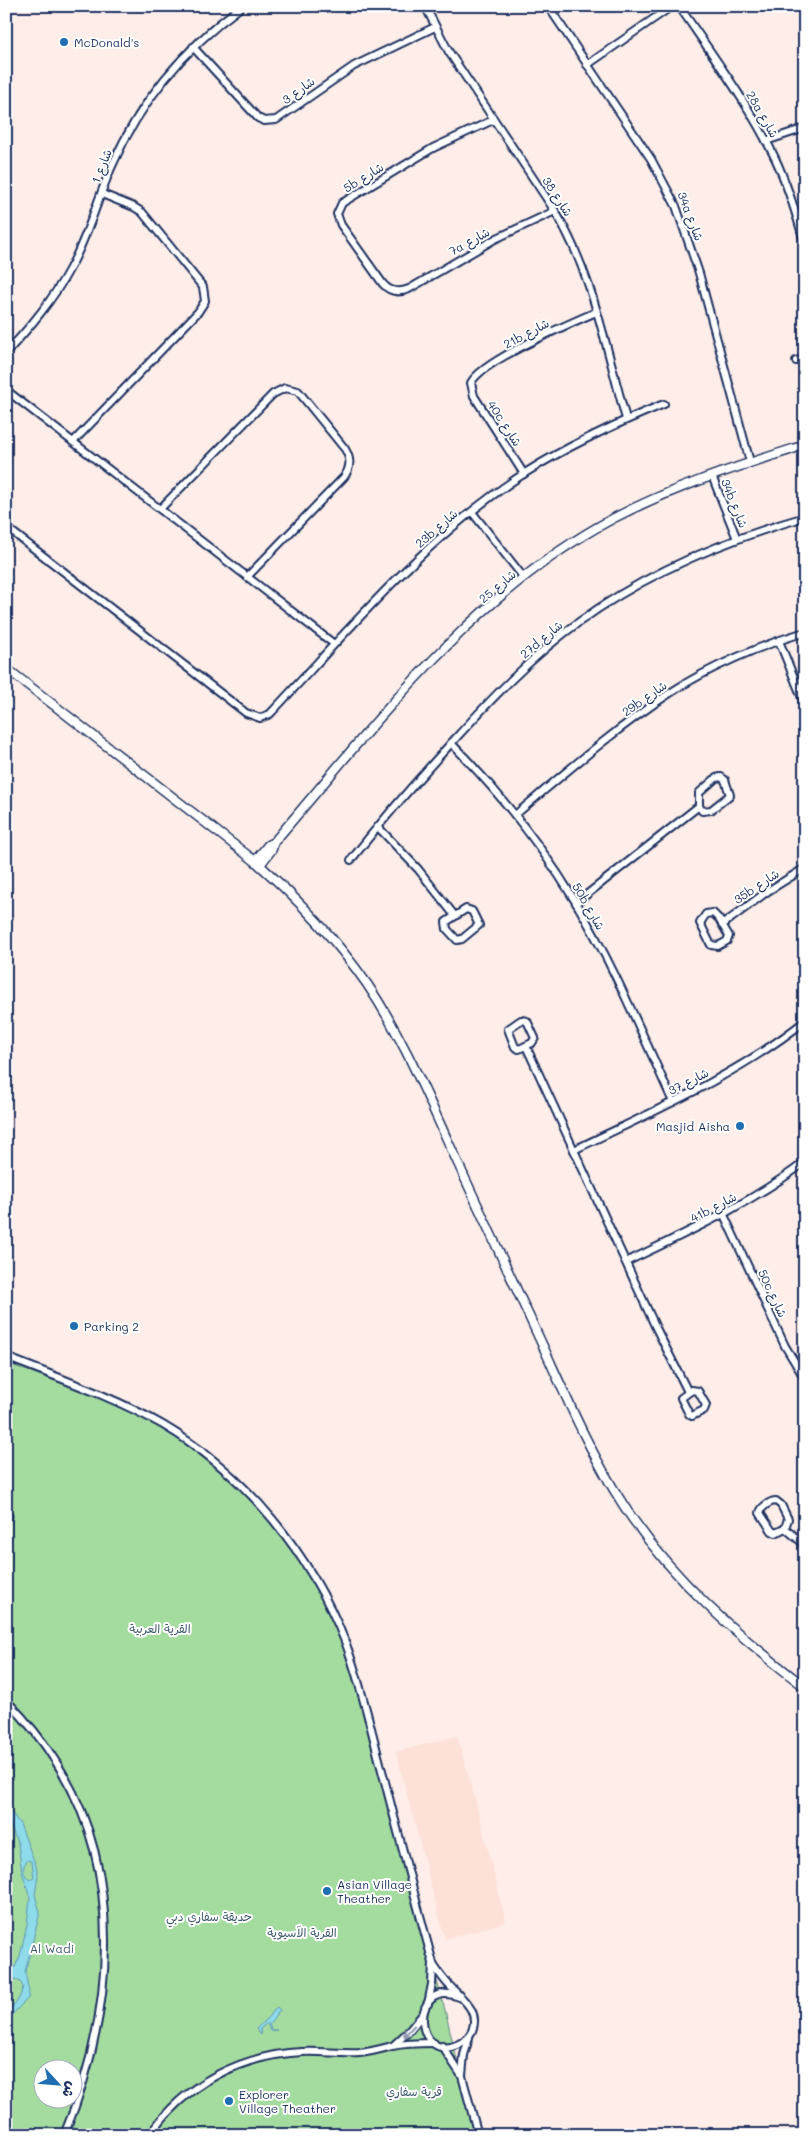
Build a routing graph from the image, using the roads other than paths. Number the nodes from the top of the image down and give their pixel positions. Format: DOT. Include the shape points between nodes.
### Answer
graph roads {
  1 [pos="242,6"];
  2 [pos="425,6"];
  3 [pos="548,6"];
  4 [pos="672,6"];
  5 [pos="679,6"];
  6 [pos="435,27"];
  7 [pos="193,47"];
  8 [pos="587,65"];
  9 [pos="494,120"];
  10 [pos="805,128"];
  11 [pos="766,141"];
  12 [pos="102,194"];
  13 [pos="555,211"];
  14 [pos="805,244"];
  15 [pos="394,292"];
  16 [pos="596,312"];
  17 [pos="6,354"];
  18 [pos="805,359"];
  19 [pos="796,362"];
  20 [pos="471,383"];
  21 [pos="6,390"];
  22 [pos="664,404"];
  23 [pos="626,419"];
  24 [pos="73,442"];
  25 [pos="805,445"];
  26 [pos="750,462"];
  27 [pos="524,474"];
  28 [pos="712,476"];
  29 [pos="160,510"];
  30 [pos="472,512"];
  31 [pos="805,518"];
  32 [pos="6,527"];
  33 [pos="737,539"];
  34 [pos="247,577"];
  35 [pos="524,578"];
  36 [pos="805,632"];
  37 [pos="779,640"];
  38 [pos="334,644"];
  39 [pos="6,668"];
  40 [pos="805,705"];
  41 [pos="450,743"];
  42 [pos="699,806"];
  43 [pos="515,815"];
  44 [pos="378,826"];
  45 [pos="351,860"];
  46 [pos="257,863"];
  47 [pos="805,868"];
  48 [pos="576,903"];
  49 [pos="455,916"];
  50 [pos="722,924"];
  51 [pos="805,1021"];
  52 [pos="526,1046"];
  53 [pos="673,1102"];
  54 [pos="574,1150"];
  55 [pos="805,1162"];
  56 [pos="724,1215"];
  57 [pos="626,1262"];
  58 [pos="6,1356"];
  59 [pos="805,1379"];
  60 [pos="688,1392"];
  61 [pos="785,1528"];
  62 [pos="805,1545"];
  63 [pos="805,1687"];
  64 [pos="6,1700"];
  65 [pos="433,1963"];
  66 [pos="462,1998"];
  67 [pos="428,2004"];
  68 [pos="422,2014"];
  69 [pos="470,2035"];
  70 [pos="434,2043"];
  71 [pos="393,2046"];
  72 [pos="442,2046"];
  73 [pos="462,2076"];
  74 [pos="64,2135"];
  75 [pos="150,2135"];
  76 [pos="478,2135"];
  1 -- 7 [label="street, شارع 1"];
  2 -- 6 [label="street, شارع 38"];
  3 -- 8 [label="street, 34a شارع"];
  4 -- 8 [label="street"];
  5 -- 11 [label="street, 28a شارع" via="743,100"];
  6 -- 7 [label="street, شارع 3" via="354,66 270,122 258,118"];
  6 -- 9 [label="street, شارع 38"];
  7 -- 12 [label="street, شارع 1" via="165,77 134,121"];
  8 -- 26 [label="street, 34a شارع" via="656,166 683,222"];
  9 -- 13 [label="street, شارع 38"];
  9 -- 15 [label="street, 5b شارع" via="404,164 339,208 341,225 383,284"];
  10 -- 11 [label="street"];
  11 -- 14 [label="street, 28a شارع" via="787,187"];
  12 -- 17 [label="street, شارع 1" via="83,244 57,291"];
  12 -- 24 [label="street" via="134,206 148,218 203,287 205,301"];
  13 -- 15 [label="street, 7a شارع" via="480,247 409,289"];
  13 -- 16 [label="street, شارع 38" via="580,259"];
  16 -- 20 [label="street, 21b شارع" via="518,350 480,372"];
  16 -- 23 [label="street, شارع 38"];
  18 -- 19 [label="street"];
  20 -- 27 [label="street, 40c شارع" via="474,396"];
  21 -- 24 [label="street"];
  22 -- 23 [label="street, 23b شارع"];
  23 -- 27 [label="street, 23b شارع" via="575,443"];
  24 -- 29 [label="street"];
  25 -- 26 [label="street, شارع 25"];
  26 -- 28 [label="street, شارع 25"];
  27 -- 30 [label="street, 23b شارع"];
  28 -- 33 [label="street, 34b شارع"];
  28 -- 35 [label="street, شارع 25" via="678,488 613,519"];
  29 -- 34 [label="street"];
  29 -- 34 [label="street" via="273,394 285,388 298,391 345,449 350,466 344,477"];
  30 -- 35 [label="street"];
  30 -- 38 [label="street, 23b شارع" via="414,562"];
  31 -- 33 [label="street, 27d شارع"];
  32 -- 38 [label="street, 23b شارع" via="246,713 260,718 270,714"];
  33 -- 41 [label="street, 27d شارع" via="677,564 578,622 525,666"];
  34 -- 38 [label="street"];
  35 -- 46 [label="street, شارع 25" via="474,620 415,680 270,844"];
  36 -- 37 [label="street, 29b شارع"];
  37 -- 40 [label="street"];
  37 -- 43 [label="street, 29b شارع" via="671,692 617,731"];
  39 -- 46 [label="street"];
  41 -- 43 [label="street, 50b شارع"];
  41 -- 44 [label="street, 27d شارع"];
  42 -- 42 [label="street" via="708,812 729,797 723,778 716,778 700,791"];
  42 -- 48 [label="street"];
  43 -- 48 [label="street, 50b شارع"];
  44 -- 45 [label="street, 27d شارع"];
  44 -- 49 [label="street"];
  46 -- 63 [label="street" via="322,927 367,984 408,1053 584,1439 624,1506 654,1548 694,1594 745,1640"];
  47 -- 50 [label="street, 35b شارع"];
  48 -- 53 [label="street, 50b شارع" via="611,968"];
  49 -- 49 [label="street" via="446,925 455,939 462,939 479,925 471,909"];
  50 -- 50 [label="street" via="713,914 706,914 701,919 701,927 713,946 728,939"];
  51 -- 53 [label="street, شارع 37" via="749,1061"];
  52 -- 52 [label="street" via="535,1038 528,1023 524,1020 510,1025 507,1031 517,1048"];
  52 -- 54 [label="street"];
  53 -- 54 [label="street, شارع 37"];
  54 -- 57 [label="street"];
  55 -- 56 [label="street, 41b شارع"];
  56 -- 57 [label="street, 41b شارع"];
  56 -- 59 [label="street, 50c شارع" via="782,1339"];
  57 -- 60 [label="street"];
  58 -- 65 [label="street" via="120,1403 195,1447 254,1499 303,1560 334,1616 356,1675"];
  61 -- 61 [label="street" via="787,1516 779,1502 773,1501 761,1509 760,1515 774,1532"];
  61 -- 62 [label="street"];
  64 -- 74 [label="street" via="42,1741 70,1787 90,1837 102,1890 105,1944 98,2018 84,2080"];
  65 -- 66 [label="street"];
  65 -- 67 [label="street"];
  66 -- 67 [label="street" via="448,1994"];
  66 -- 69 [label="street" via="474,2019"];
  67 -- 68 [label="street"];
  68 -- 70 [label="street" via="424,2031"];
  68 -- 71 [label="street, one-way"];
  69 -- 72 [label="street" via="458,2045"];
  69 -- 73 [label="street"];
  70 -- 71 [label="street"];
  70 -- 72 [label="street"];
  71 -- 75 [label="street" via="358,2053 284,2053 246,2061 195,2088 166,2114"];
  72 -- 73 [label="street"];
  73 -- 76 [label="street"];
}
